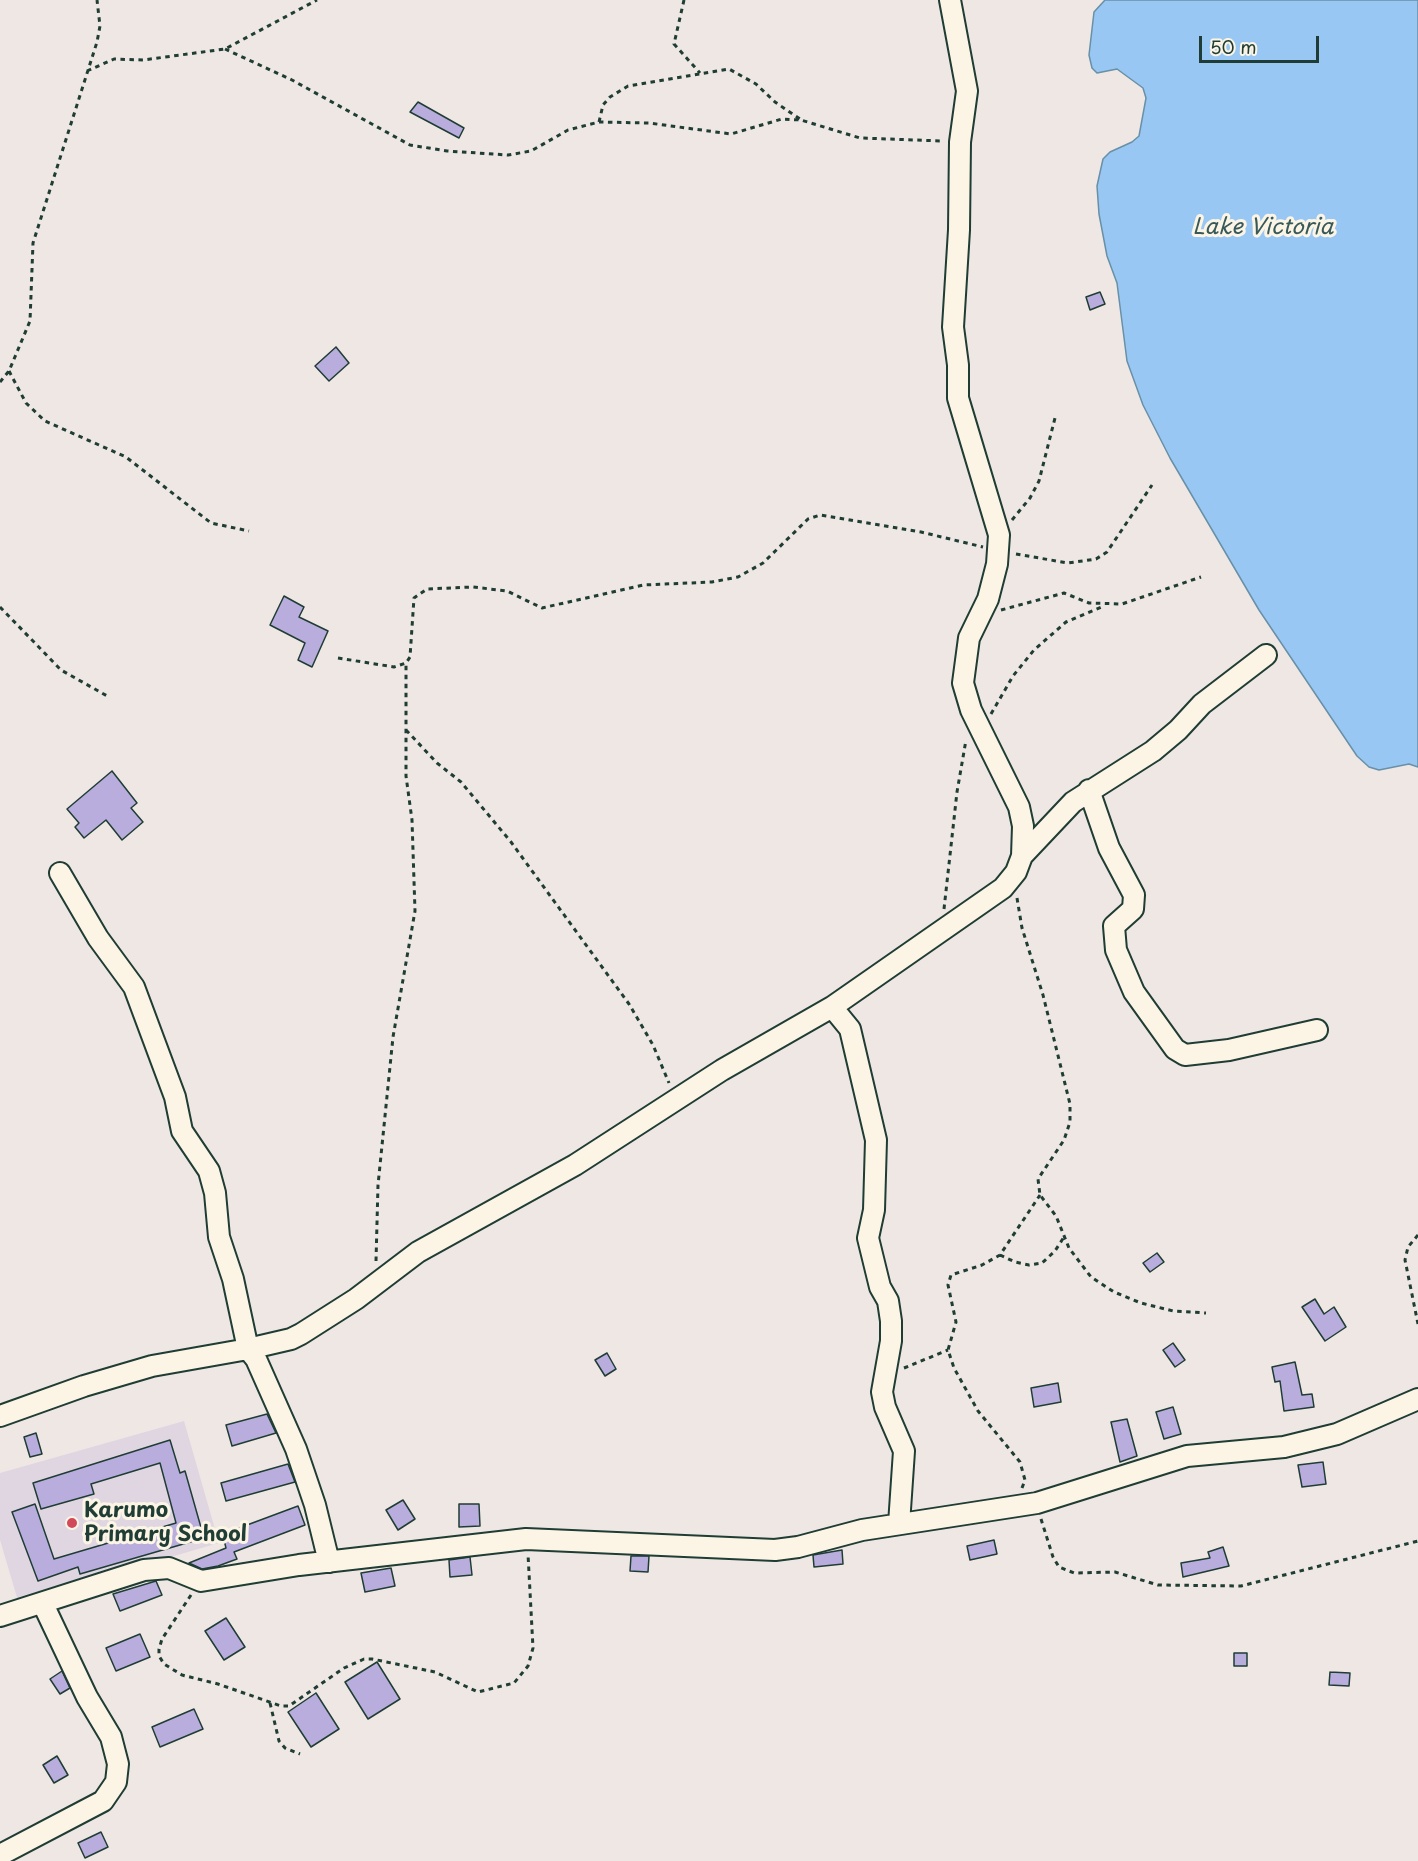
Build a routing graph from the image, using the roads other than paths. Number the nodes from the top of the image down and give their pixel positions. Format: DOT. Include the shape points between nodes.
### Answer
graph roads {
  1 [pos="950,0"];
  2 [pos="1266,655"];
  3 [pos="1089,790"];
  4 [pos="1019,864"];
  5 [pos="60,873"];
  6 [pos="832,1007"];
  7 [pos="1317,1030"];
  8 [pos="248,1348"];
  9 [pos="1418,1399"];
  10 [pos="0,1416"];
  11 [pos="899,1524"];
  12 [pos="328,1562"];
  13 [pos="43,1604"];
  14 [pos="0,1616"];
  15 [pos="0,1855"];
  1 -- 4 [label="street" via="967,91 960,142 953,327 958,398 999,543 992,581 969,638 963,683 982,735 1019,807 1023,826"];
  2 -- 3 [label="street" via="1202,704 1154,751"];
  3 -- 4 [label="street" via="1060,814"];
  3 -- 7 [label="street" via="1109,848 1134,895 1133,909 1114,926 1116,950 1134,992 1175,1049 1185,1055 1229,1050"];
  4 -- 6 [label="street" via="1003,888"];
  5 -- 8 [label="street" via="98,938 134,987 175,1096 182,1131 209,1171 219,1237"];
  6 -- 8 [label="street" via="675,1099 575,1165 418,1252 301,1334"];
  6 -- 11 [label="street" via="850,1029 876,1140 874,1210 868,1238 891,1321 883,1400 904,1451"];
  8 -- 10 [label="street" via="152,1366"];
  8 -- 12 [label="street" via="296,1449 315,1505"];
  9 -- 11 [label="street" via="1337,1434 1284,1447 1187,1456 1027,1503"];
  11 -- 12 [label="street" via="775,1550 526,1539"];
  12 -- 13 [label="street" via="201,1581 169,1568 144,1570"];
  13 -- 14 [label="street"];
  13 -- 15 [label="street" via="87,1697 111,1737 118,1764 116,1782 103,1801"];
}
